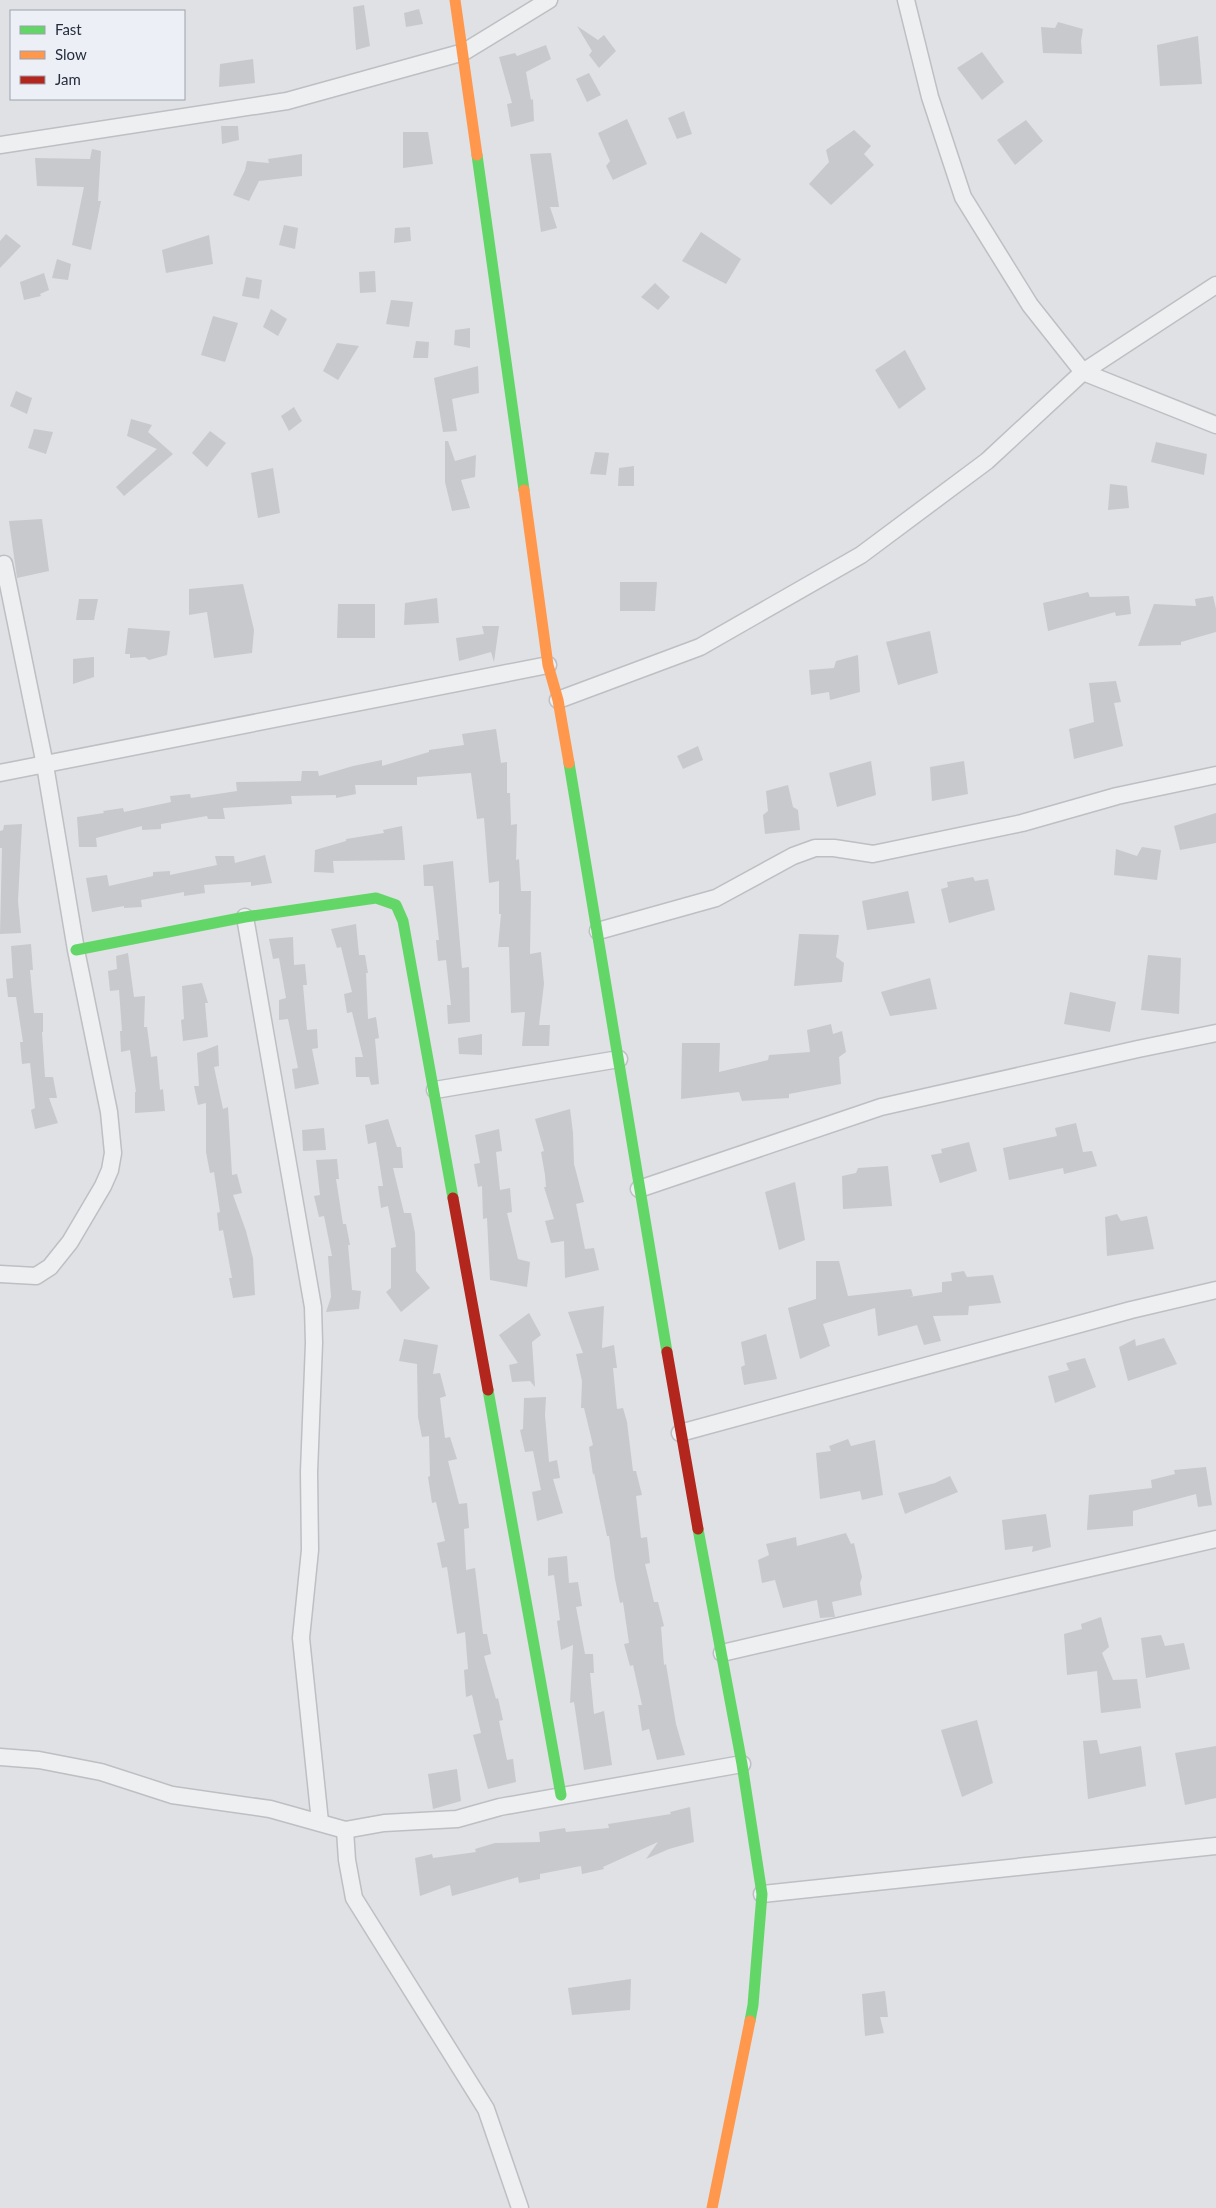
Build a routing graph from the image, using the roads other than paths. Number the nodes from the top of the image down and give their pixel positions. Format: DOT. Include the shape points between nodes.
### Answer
graph roads {
  1 [pos="455,0"];
  2 [pos="549,0"];
  3 [pos="906,0"];
  4 [pos="464,52"];
  5 [pos="0,144"];
  6 [pos="1216,285"];
  7 [pos="1084,372"];
  8 [pos="1216,425"];
  9 [pos="4,564"];
  10 [pos="548,665"];
  11 [pos="558,700"];
  12 [pos="45,766"];
  13 [pos="0,773"];
  14 [pos="1216,775"];
  15 [pos="245,917"];
  16 [pos="598,931"];
  17 [pos="76,950"];
  18 [pos="1216,1033"];
  19 [pos="619,1059"];
  20 [pos="435,1090"];
  21 [pos="639,1189"];
  22 [pos="0,1274"];
  23 [pos="1216,1290"];
  24 [pos="680,1434"];
  25 [pos="1216,1539"];
  26 [pos="722,1653"];
  27 [pos="0,1757"];
  28 [pos="742,1764"];
  29 [pos="561,1795"];
  30 [pos="320,1822"];
  31 [pos="344,1830"];
  32 [pos="1216,1846"];
  33 [pos="762,1894"];
  34 [pos="520,2208"];
  35 [pos="712,2208"];
  1 -- 4 [label="street"];
  2 -- 4 [label="street"];
  3 -- 7 [label="street" via="930,97 963,197 1030,304"];
  4 -- 5 [label="street" via="287,101"];
  4 -- 10 [label="street"];
  6 -- 7 [label="street"];
  7 -- 8 [label="street"];
  7 -- 11 [label="street" via="987,461 861,555 700,647"];
  9 -- 12 [label="street"];
  10 -- 11 [label="street"];
  10 -- 12 [label="street"];
  11 -- 16 [label="street"];
  12 -- 13 [label="street"];
  12 -- 17 [label="street"];
  14 -- 16 [label="street" via="1117,796 1022,824 873,854 815,848 793,856 716,898"];
  15 -- 17 [label="street"];
  15 -- 20 [label="street" via="376,898 396,905 403,921"];
  15 -- 30 [label="street" via="313,1307 310,1550 301,1638"];
  16 -- 19 [label="street"];
  17 -- 22 [label="street" via="109,1112 110,1170 70,1242 50,1267 36,1276"];
  18 -- 21 [label="street" via="881,1108"];
  19 -- 20 [label="street"];
  19 -- 21 [label="street"];
  20 -- 29 [label="street"];
  21 -- 24 [label="street"];
  23 -- 24 [label="street" via="1131,1310"];
  24 -- 26 [label="street"];
  25 -- 26 [label="street"];
  26 -- 28 [label="street"];
  27 -- 30 [label="street" via="39,1760 101,1772 172,1795 270,1809"];
  28 -- 29 [label="street"];
  28 -- 33 [label="street"];
  29 -- 31 [label="street" via="457,1819 384,1823"];
  30 -- 31 [label="street"];
  31 -- 34 [label="street" via="354,1898 486,2109"];
  32 -- 33 [label="street"];
  33 -- 35 [label="street" via="753,2005"];
}
